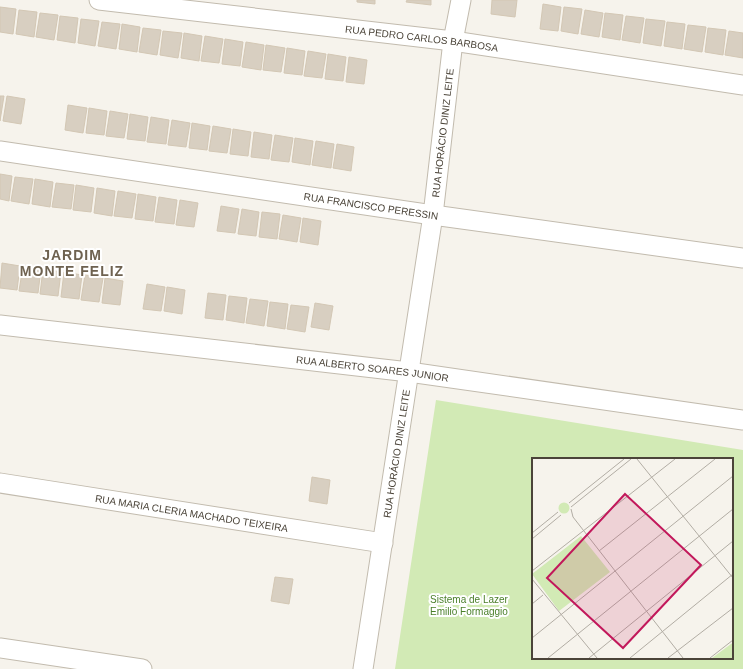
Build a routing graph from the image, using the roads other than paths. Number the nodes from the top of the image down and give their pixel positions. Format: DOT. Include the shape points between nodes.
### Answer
graph roads {
  1 [pos="100,0"];
  2 [pos="461,0"];
  3 [pos="453,41"];
  4 [pos="743,85"];
  5 [pos="0,151"];
  6 [pos="433,215"];
  7 [pos="743,258"];
  8 [pos="0,325"];
  9 [pos="409,372"];
  10 [pos="743,420"];
  11 [pos="0,483"];
  12 [pos="383,543"];
  13 [pos="0,648"];
  14 [pos="142,669"];
  15 [pos="363,669"];
  1 -- 3 [label="street, RUA PEDRO CARLOS BARBOSA"];
  2 -- 3 [label="street, RUA HORÁCIO DINIZ LEITE"];
  3 -- 4 [label="street, RUA PEDRO CARLOS BARBOSA"];
  3 -- 6 [label="street, RUA HORÁCIO DINIZ LEITE"];
  5 -- 6 [label="street, RUA FRANCISCO PERESSIN"];
  6 -- 7 [label="street, RUA FRANCISCO PERESSIN"];
  6 -- 9 [label="street, RUA HORÁCIO DINIZ LEITE"];
  8 -- 9 [label="street, RUA ALBERTO SOARES JUNIOR"];
  9 -- 10 [label="street, RUA ALBERTO SOARES JUNIOR"];
  9 -- 12 [label="street, RUA HORÁCIO DINIZ LEITE"];
  11 -- 12 [label="street, RUA MARIA CLERIA MACHADO TEIXEIRA"];
  12 -- 15 [label="street, RUA HORÁCIO DINIZ LEITE"];
  13 -- 14 [label="street"];
}
